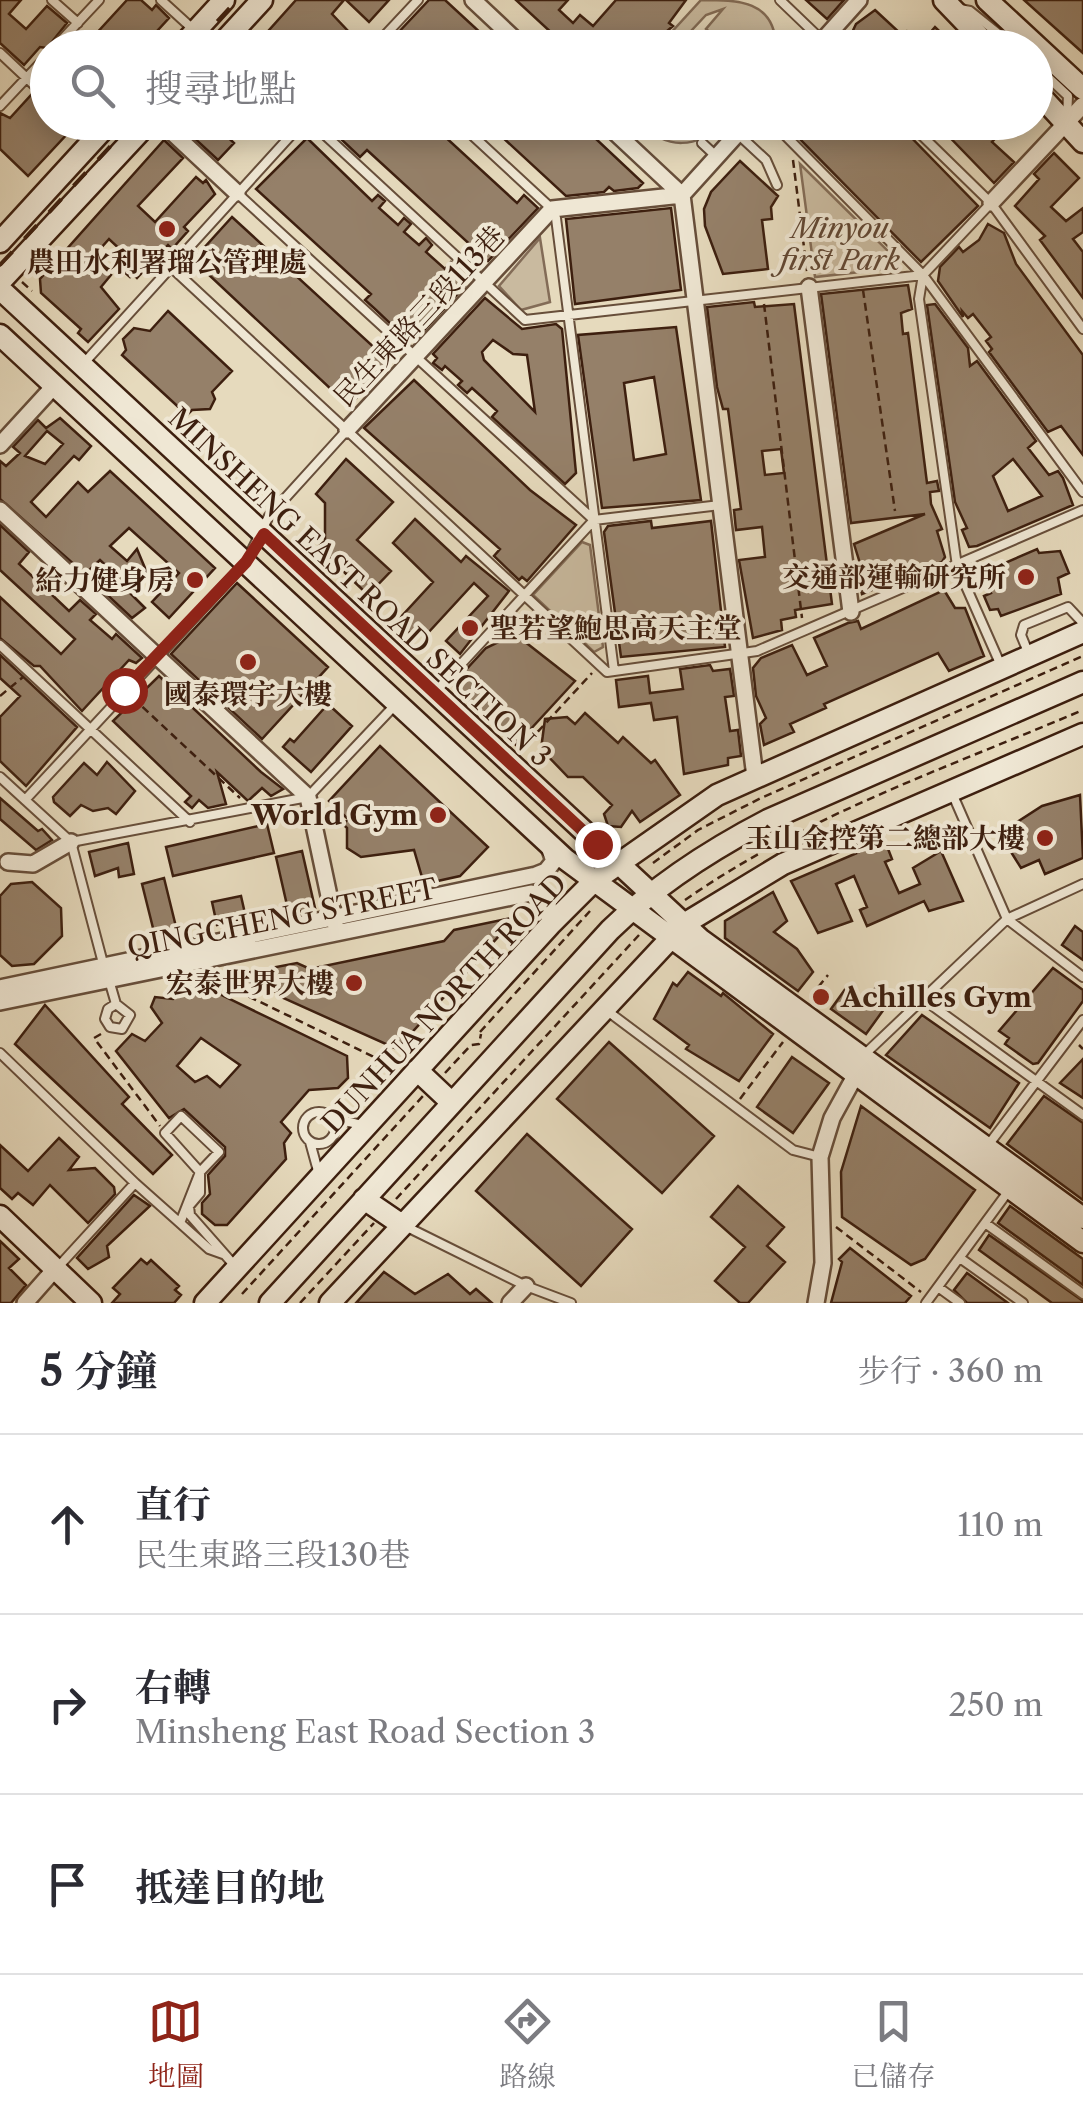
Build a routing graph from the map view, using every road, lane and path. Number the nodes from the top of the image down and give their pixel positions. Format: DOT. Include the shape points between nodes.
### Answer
graph roads {
  1 [pos="52,0"];
  2 [pos="99,0"];
  3 [pos="161,0"];
  4 [pos="224,0"];
  5 [pos="262,0"];
  6 [pos="418,0"];
  7 [pos="473,0"];
  8 [pos="780,0"];
  9 [pos="859,0"];
  10 [pos="988,0"];
  11 [pos="947,3"];
  12 [pos="78,23"];
  13 [pos="71,30"];
  14 [pos="194,30"];
  15 [pos="196,30"];
  16 [pos="234,30"];
  17 [pos="391,30"];
  18 [pos="505,30"];
  19 [pos="809,30"];
  20 [pos="835,30"];
  21 [pos="973,30"];
  22 [pos="993,30"];
  23 [pos="1020,30"];
  24 [pos="0,53"];
  25 [pos="1053,60"];
  26 [pos="30,74"];
  27 [pos="26,78"];
  28 [pos="30,82"];
  29 [pos="1053,82"];
  30 [pos="1083,88"];
  31 [pos="1053,100"];
  32 [pos="0,106"];
  33 [pos="1075,113"];
  34 [pos="1053,136"];
  35 [pos="133,140"];
  36 [pos="180,140"];
  37 [pos="286,140"];
  38 [pos="330,140"];
  39 [pos="477,140"];
  40 [pos="623,140"];
  41 [pos="732,140"];
  42 [pos="752,140"];
  43 [pos="790,140"];
  44 [pos="926,140"];
  45 [pos="1050,140"];
  46 [pos="94,141"];
  47 [pos="702,142"];
  48 [pos="1083,142"];
  49 [pos="793,155"];
  50 [pos="718,156"];
  51 [pos="777,185"];
  52 [pos="237,193"];
  53 [pos="682,195"];
  54 [pos="990,203"];
  55 [pos="552,210"];
  56 [pos="0,242"];
  57 [pos="171,268"];
  58 [pos="923,275"];
  59 [pos="862,282"];
  60 [pos="484,283"];
  61 [pos="0,286"];
  62 [pos="810,288"];
  63 [pos="763,292"];
  64 [pos="696,299"];
  65 [pos="568,315"];
  66 [pos="1083,329"];
  67 [pos="0,334"];
  68 [pos="415,358"];
  69 [pos="82,365"];
  70 [pos="56,386"];
  71 [pos="347,430"];
  72 [pos="0,445"];
  73 [pos="1083,492"];
  74 [pos="720,505"];
  75 [pos="0,510"];
  76 [pos="1083,510"];
  77 [pos="895,511"];
  78 [pos="594,520"];
  79 [pos="266,525"];
  80 [pos="246,562"];
  81 [pos="957,566"];
  82 [pos="524,595"];
  83 [pos="851,612"];
  84 [pos="1083,623"];
  85 [pos="803,631"];
  86 [pos="1083,632"];
  87 [pos="0,646"];
  88 [pos="740,655"];
  89 [pos="157,656"];
  90 [pos="1030,656"];
  91 [pos="1083,656"];
  92 [pos="600,664"];
  93 [pos="1002,668"];
  94 [pos="614,671"];
  95 [pos="28,672"];
  96 [pos="1083,682"];
  97 [pos="124,690"];
  98 [pos="434,693"];
  99 [pos="0,696"];
  100 [pos="398,703"];
  101 [pos="1083,710"];
  102 [pos="88,729"];
  103 [pos="1083,734"];
  104 [pos="520,750"];
  105 [pos="0,776"];
  106 [pos="755,777"];
  107 [pos="952,793"];
  108 [pos="308,797"];
  109 [pos="25,800"];
  110 [pos="252,809"];
  111 [pos="190,822"];
  112 [pos="545,840"];
  113 [pos="71,842"];
  114 [pos="647,856"];
  115 [pos="8,862"];
  116 [pos="618,863"];
  117 [pos="576,867"];
  118 [pos="546,871"];
  119 [pos="594,881"];
  120 [pos="1083,884"];
  121 [pos="652,894"];
  122 [pos="584,904"];
  123 [pos="688,915"];
  124 [pos="604,918"];
  125 [pos="1007,919"];
  126 [pos="632,921"];
  127 [pos="336,925"];
  128 [pos="550,925"];
  129 [pos="640,936"];
  130 [pos="656,940"];
  131 [pos="196,971"];
  132 [pos="106,972"];
  133 [pos="828,975"];
  134 [pos="1083,977"];
  135 [pos="0,988"];
  136 [pos="923,999"];
  137 [pos="0,1002"];
  138 [pos="116,1004"];
  139 [pos="804,1004"];
  140 [pos="603,1007"];
  141 [pos="1083,1020"];
  142 [pos="110,1027"];
  143 [pos="472,1030"];
  144 [pos="480,1032"];
  145 [pos="787,1037"];
  146 [pos="466,1039"];
  147 [pos="471,1045"];
  148 [pos="0,1053"];
  149 [pos="859,1067"];
  150 [pos="408,1070"];
  151 [pos="441,1077"];
  152 [pos="1037,1081"];
  153 [pos="426,1094"];
  154 [pos="740,1099"];
  155 [pos="452,1103"];
  156 [pos="1083,1114"];
  157 [pos="332,1118"];
  158 [pos="366,1126"];
  159 [pos="164,1132"];
  160 [pos="310,1142"];
  161 [pos="986,1148"];
  162 [pos="820,1157"];
  163 [pos="200,1172"];
  164 [pos="320,1177"];
  165 [pos="135,1183"];
  166 [pos="1010,1189"];
  167 [pos="364,1199"];
  168 [pos="0,1216"];
  169 [pos="393,1218"];
  170 [pos="1083,1218"];
  171 [pos="180,1222"];
  172 [pos="985,1223"];
  173 [pos="835,1226"];
  174 [pos="1083,1242"];
  175 [pos="960,1258"];
  176 [pos="230,1261"];
  177 [pos="56,1269"];
  178 [pos="526,1286"];
  179 [pos="938,1287"];
  180 [pos="242,1294"];
  181 [pos="1083,1294"];
  182 [pos="924,1298"];
  183 [pos="24,1303"];
  184 [pos="90,1303"];
  185 [pos="205,1303"];
  186 [pos="270,1303"];
  187 [pos="300,1303"];
  188 [pos="330,1303"];
  189 [pos="510,1303"];
  190 [pos="571,1303"];
  191 [pos="816,1303"];
  192 [pos="960,1303"];
  193 [pos="1023,1303"];
  1 -- 12 [label="lane"];
  2 -- 12 [label="lane"];
  3 -- 14 [label="lane"];
  4 -- 15 [label="main road"];
  5 -- 16 [label="main road"];
  6 -- 17 [label="lane"];
  7 -- 18 [label="street"];
  8 -- 19 [label="lane"];
  9 -- 20 [label="street"];
  10 -- 23 [label="main road"];
  11 -- 21 [label="main road"];
  11 -- 22 [label="lane"];
  12 -- 13 [label="lane"];
  24 -- 27 [label="lane"];
  25 -- 30 [label="main road"];
  26 -- 27 [label="lane"];
  27 -- 28 [label="lane"];
  27 -- 32 [label="lane"];
  29 -- 33 [label="lane"];
  31 -- 33 [label="main road"];
  33 -- 34 [label="street"];
  33 -- 48 [label="main road"];
  35 -- 61 [label="main road"];
  36 -- 52 [label="street"];
  37 -- 52 [label="lane"];
  38 -- 60 [label="lane"];
  39 -- 55 [label="lane"];
  40 -- 53 [label="street"];
  41 -- 50 [label="street"];
  42 -- 51 [label="lane"];
  43 -- 58 [label="lane"];
  44 -- 54 [label="lane"];
  45 -- 54 [label="street"];
  46 -- 56 [label="main road"];
  47 -- 50 [label="lane"];
  49 -- 62 [label="path"];
  50 -- 53 [label="street"];
  52 -- 57 [label="lane"];
  52 -- 68 [label="lane"];
  53 -- 55 [label="street"];
  53 -- 64 [label="street"];
  54 -- 58 [label="lane"];
  54 -- 66 [label="lane"];
  55 -- 60 [label="street, 民生東路三段113巷"];
  55 -- 65 [label="lane"];
  57 -- 69 [label="lane"];
  57 -- 71 [label="lane"];
  58 -- 59 [label="lane"];
  58 -- 73 [label="lane"];
  58 -- 81 [label="lane" via="918,299"];
  59 -- 62 [label="lane"];
  59 -- 77 [label="path"];
  60 -- 65 [label="lane" via="525,320"];
  60 -- 68 [label="street, 民生東路三段113巷"];
  61 -- 69 [label="main road, MINSHENG EAST ROAD SECTION 3"];
  62 -- 63 [label="lane"];
  62 -- 83 [label="street"];
  63 -- 64 [label="lane"];
  63 -- 85 [label="path"];
  64 -- 65 [label="lane"];
  64 -- 74 [label="street"];
  65 -- 78 [label="lane"];
  67 -- 70 [label="main road"];
  68 -- 71 [label="street, 民生東路三段113巷"];
  68 -- 78 [label="lane"];
  69 -- 79 [label="main road, MINSHENG EAST ROAD SECTION 3"];
  70 -- 72 [label="street"];
  70 -- 80 [label="main road"];
  71 -- 79 [label="lane, 民生東路三段113巷"];
  71 -- 82 [label="lane"];
  74 -- 78 [label="lane"];
  74 -- 88 [label="street"];
  75 -- 89 [label="street"];
  76 -- 81 [label="lane"];
  78 -- 82 [label="lane"];
  78 -- 94 [label="lane"];
  79 -- 80 [label="lane, 民生東路三段113巷"];
  79 -- 98 [label="main road, MINSHENG EAST ROAD SECTION 3"];
  80 -- 89 [label="lane, 民生東路三段113巷"];
  80 -- 100 [label="main road"];
  81 -- 83 [label="lane"];
  81 -- 93 [label="lane"];
  82 -- 92 [label="lane"];
  82 -- 98 [label="lane"];
  83 -- 85 [label="lane"];
  84 -- 90 [label="lane" via="1068,607 1024,624"];
  85 -- 88 [label="lane"];
  86 -- 90 [label="main road, DUNHUA NORTH ROAD"];
  87 -- 95 [label="lane"];
  88 -- 94 [label="lane"];
  88 -- 106 [label="street"];
  89 -- 97 [label="lane, 民生東路三段113巷"];
  89 -- 108 [label="street"];
  90 -- 93 [label="main road, DUNHUA NORTH ROAD"];
  91 -- 114 [label="path" via="761,798 698,830 653,863"];
  92 -- 94 [label="lane"];
  92 -- 104 [label="path"];
  93 -- 106 [label="main road, DUNHUA NORTH ROAD"];
  95 -- 99 [label="path"];
  95 -- 102 [label="lane"];
  96 -- 121 [label="main road" via="768,820"];
  97 -- 102 [label="lane, 民生東路三段113巷"];
  97 -- 110 [label="path"];
  98 -- 116 [label="main road, MINSHENG EAST ROAD SECTION 3"];
  100 -- 108 [label="lane"];
  100 -- 112 [label="main road"];
  101 -- 123 [label="path" via="798,832 684,898"];
  102 -- 109 [label="lane, 民生東路三段113巷"];
  102 -- 111 [label="lane"];
  103 -- 107 [label="main road"];
  105 -- 109 [label="lane"];
  106 -- 116 [label="main road, DUNHUA NORTH ROAD" via="688,812"];
  107 -- 123 [label="main road" via="783,864"];
  107 -- 125 [label="lane"];
  108 -- 110 [label="lane"];
  108 -- 127 [label="street"];
  109 -- 113 [label="lane"];
  110 -- 111 [label="lane"];
  111 -- 113 [label="lane"];
  112 -- 117 [label="main road"];
  112 -- 118 [label="street" via="554,855"];
  113 -- 115 [label="street" via="34,864"];
  113 -- 132 [label="lane"];
  116 -- 117 [label="street, QINGCHENG STREET"];
  116 -- 119 [label="main road, DUNHUA NORTH ROAD"];
  116 -- 121 [label="main road, MINSHENG EAST ROAD SECTION 3"];
  117 -- 118 [label="street, QINGCHENG STREET"];
  117 -- 119 [label="main road"];
  118 -- 127 [label="street, QINGCHENG STREET"];
  119 -- 122 [label="main road, DUNHUA NORTH ROAD"];
  119 -- 126 [label="main road"];
  120 -- 125 [label="lane"];
  121 -- 123 [label="main road, MINSHENG EAST ROAD SECTION 3"];
  121 -- 126 [label="main road"];
  122 -- 124 [label="path"];
  122 -- 128 [label="main road, DUNHUA NORTH ROAD"];
  122 -- 144 [label="path"];
  123 -- 130 [label="main road"];
  123 -- 149 [label="main road, MINSHENG EAST ROAD SECTION 3"];
  125 -- 134 [label="lane"];
  125 -- 136 [label="lane"];
  126 -- 129 [label="path"];
  126 -- 130 [label="main road"];
  126 -- 155 [label="main road"];
  127 -- 128 [label="street, QINGCHENG STREET" via="531,893 548,902"];
  127 -- 132 [label="street, QINGCHENG STREET"];
  128 -- 150 [label="main road, DUNHUA NORTH ROAD"];
  129 -- 130 [label="path"];
  129 -- 169 [label="path"];
  130 -- 140 [label="main road"];
  130 -- 149 [label="main road"];
  131 -- 150 [label="path"];
  132 -- 135 [label="street, QINGCHENG STREET"];
  132 -- 137 [label="street, QINGCHENG STREET"];
  132 -- 138 [label="lane"];
  133 -- 139 [label="path"];
  136 -- 149 [label="lane"];
  136 -- 152 [label="lane"];
  138 -- 142 [label="lane" via="106,1014"];
  138 -- 142 [label="lane" via="128,1009 130,1021 122,1029"];
  140 -- 162 [label="lane" via="793,1150"];
  140 -- 169 [label="main road"];
  141 -- 152 [label="lane"];
  142 -- 159 [label="path" via="94,1038"];
  143 -- 144 [label="path"];
  144 -- 147 [label="path" via="479,1044"];
  145 -- 154 [label="path"];
  146 -- 147 [label="path"];
  147 -- 151 [label="path"];
  148 -- 165 [label="lane"];
  149 -- 161 [label="main road"];
  149 -- 162 [label="street"];
  149 -- 166 [label="main road"];
  150 -- 155 [label="main road"];
  150 -- 158 [label="main road, DUNHUA NORTH ROAD"];
  152 -- 156 [label="lane"];
  152 -- 161 [label="lane"];
  153 -- 180 [label="path"];
  155 -- 167 [label="main road"];
  157 -- 158 [label="lane"];
  157 -- 160 [label="lane" via="332,1138"];
  157 -- 160 [label="lane" via="323,1112 308,1116 303,1132"];
  158 -- 164 [label="main road, DUNHUA NORTH ROAD"];
  159 -- 163 [label="lane"];
  159 -- 163 [label="lane" via="181,1116 219,1152"];
  160 -- 164 [label="lane"];
  161 -- 170 [label="main road"];
  162 -- 191 [label="street" via="823,1263"];
  163 -- 171 [label="lane"];
  163 -- 176 [label="lane" via="190,1215"];
  164 -- 176 [label="main road, DUNHUA NORTH ROAD"];
  165 -- 171 [label="lane"];
  165 -- 177 [label="lane"];
  166 -- 172 [label="lane"];
  166 -- 174 [label="main road"];
  167 -- 169 [label="main road"];
  167 -- 186 [label="main road"];
  168 -- 177 [label="main road"];
  169 -- 178 [label="lane"];
  169 -- 187 [label="path"];
  169 -- 188 [label="main road"];
  171 -- 176 [label="lane"];
  172 -- 175 [label="lane"];
  172 -- 181 [label="lane"];
  173 -- 182 [label="path"];
  175 -- 179 [label="lane"];
  175 -- 193 [label="lane"];
  176 -- 185 [label="main road, DUNHUA NORTH ROAD"];
  177 -- 183 [label="street"];
  177 -- 184 [label="main road"];
  178 -- 189 [label="street"];
  178 -- 190 [label="lane"];
  179 -- 182 [label="lane"];
  179 -- 192 [label="lane"];
}
